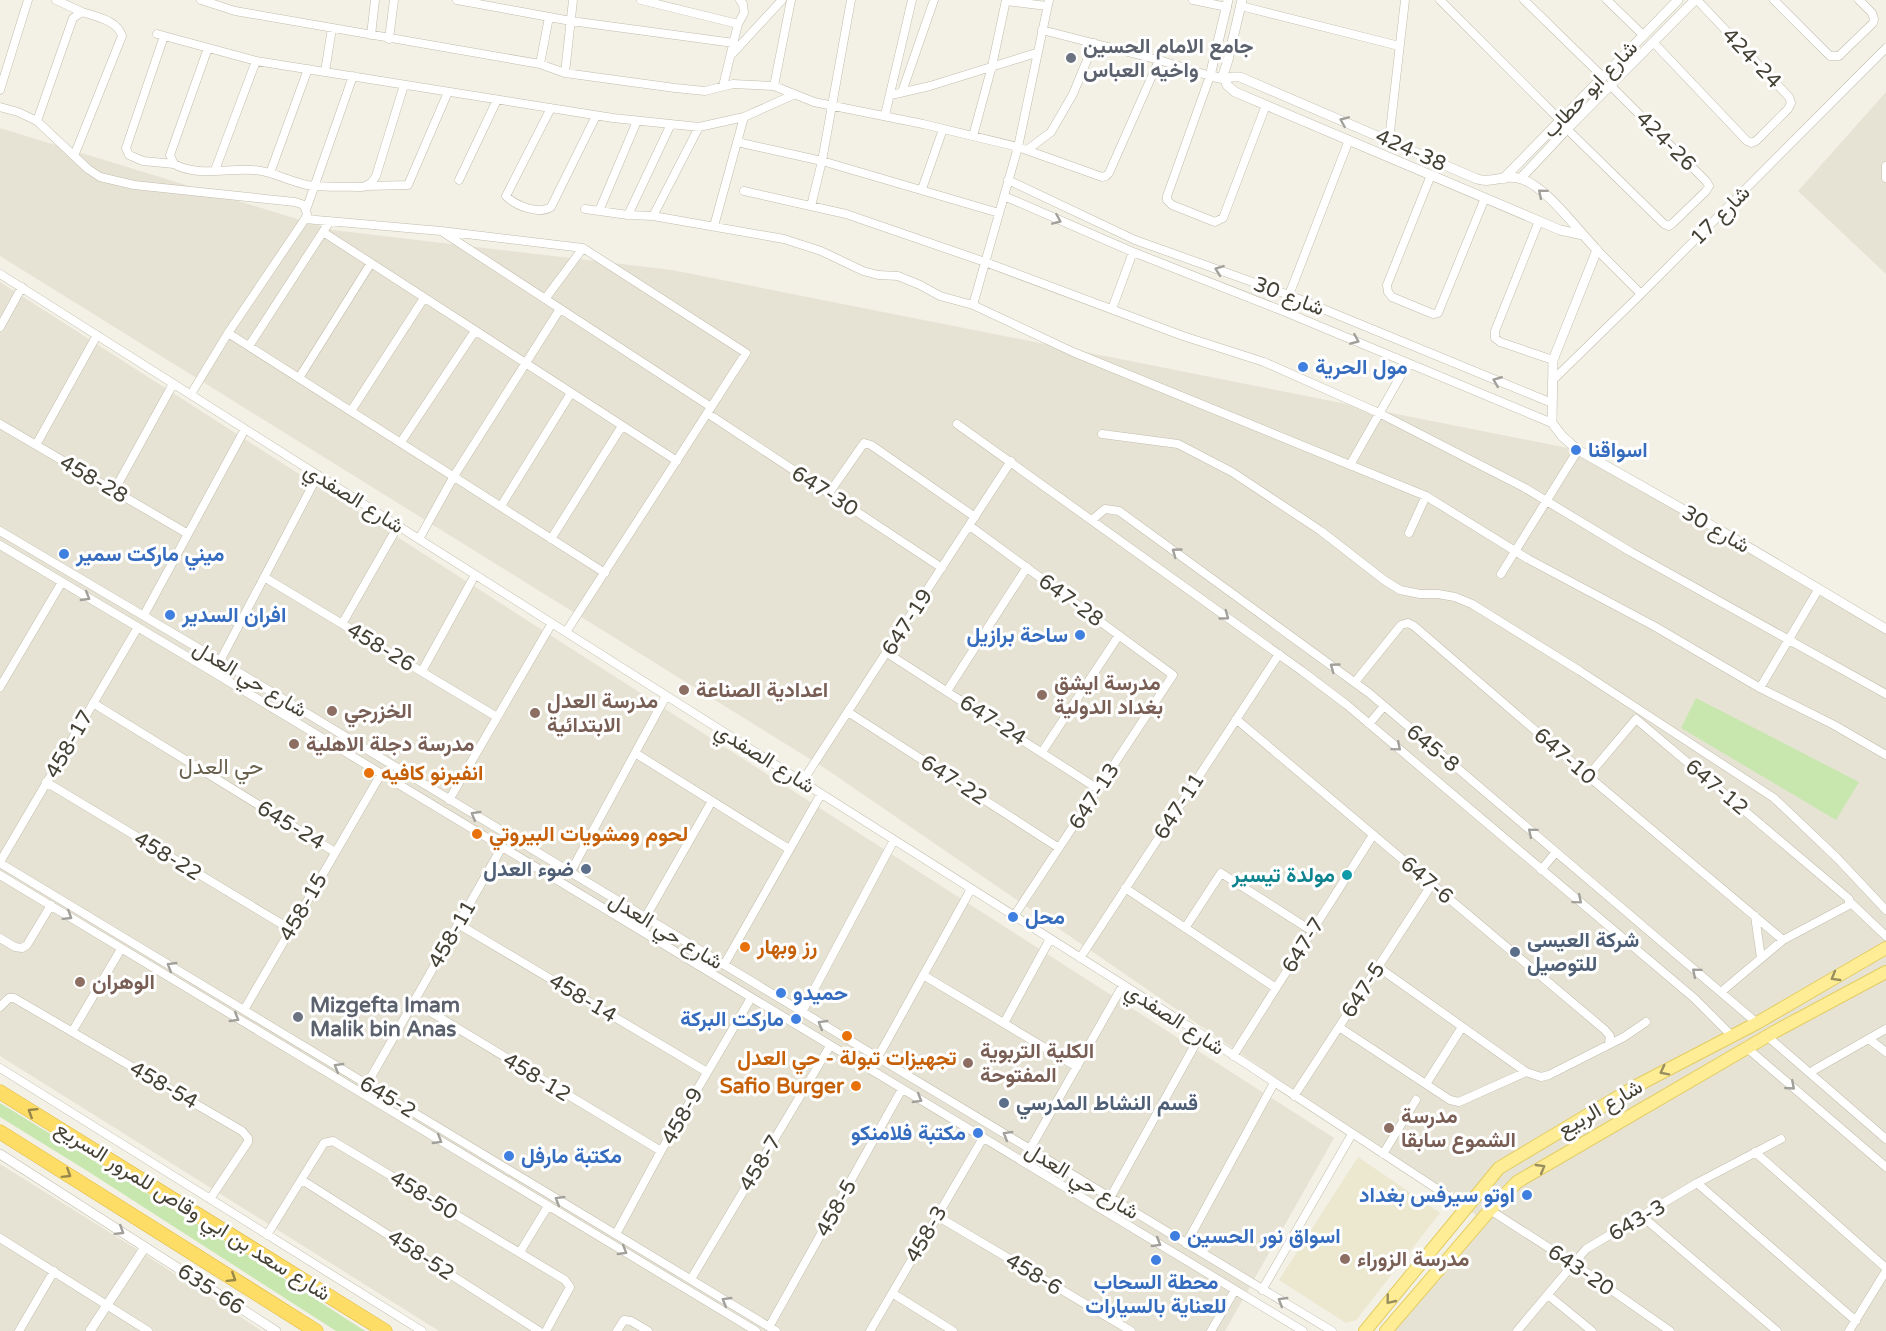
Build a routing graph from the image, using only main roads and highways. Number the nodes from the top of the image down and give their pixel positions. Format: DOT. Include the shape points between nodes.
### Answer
graph roads {
  1 [pos="1886,948"];
  2 [pos="1886,972"];
  3 [pos="0,1092"];
  4 [pos="0,1132"];
  5 [pos="316,1331"];
  6 [pos="385,1331"];
  7 [pos="1365,1331"];
  8 [pos="1386,1331"];
  1 -- 7 [label="main road, شارع الربيع, one-way" via="1757,1023 1638,1085 1499,1168"];
  8 -- 2 [label="main road, شارع الربيع, one-way" via="1517,1182 1767,1036"];
  6 -- 3 [label="highway, شارع سعد بن ابي وقاص للمرور السريع, one-way"];
  4 -- 5 [label="highway, شارع سعد بن ابي وقاص للمرور السريع, one-way"];
}
